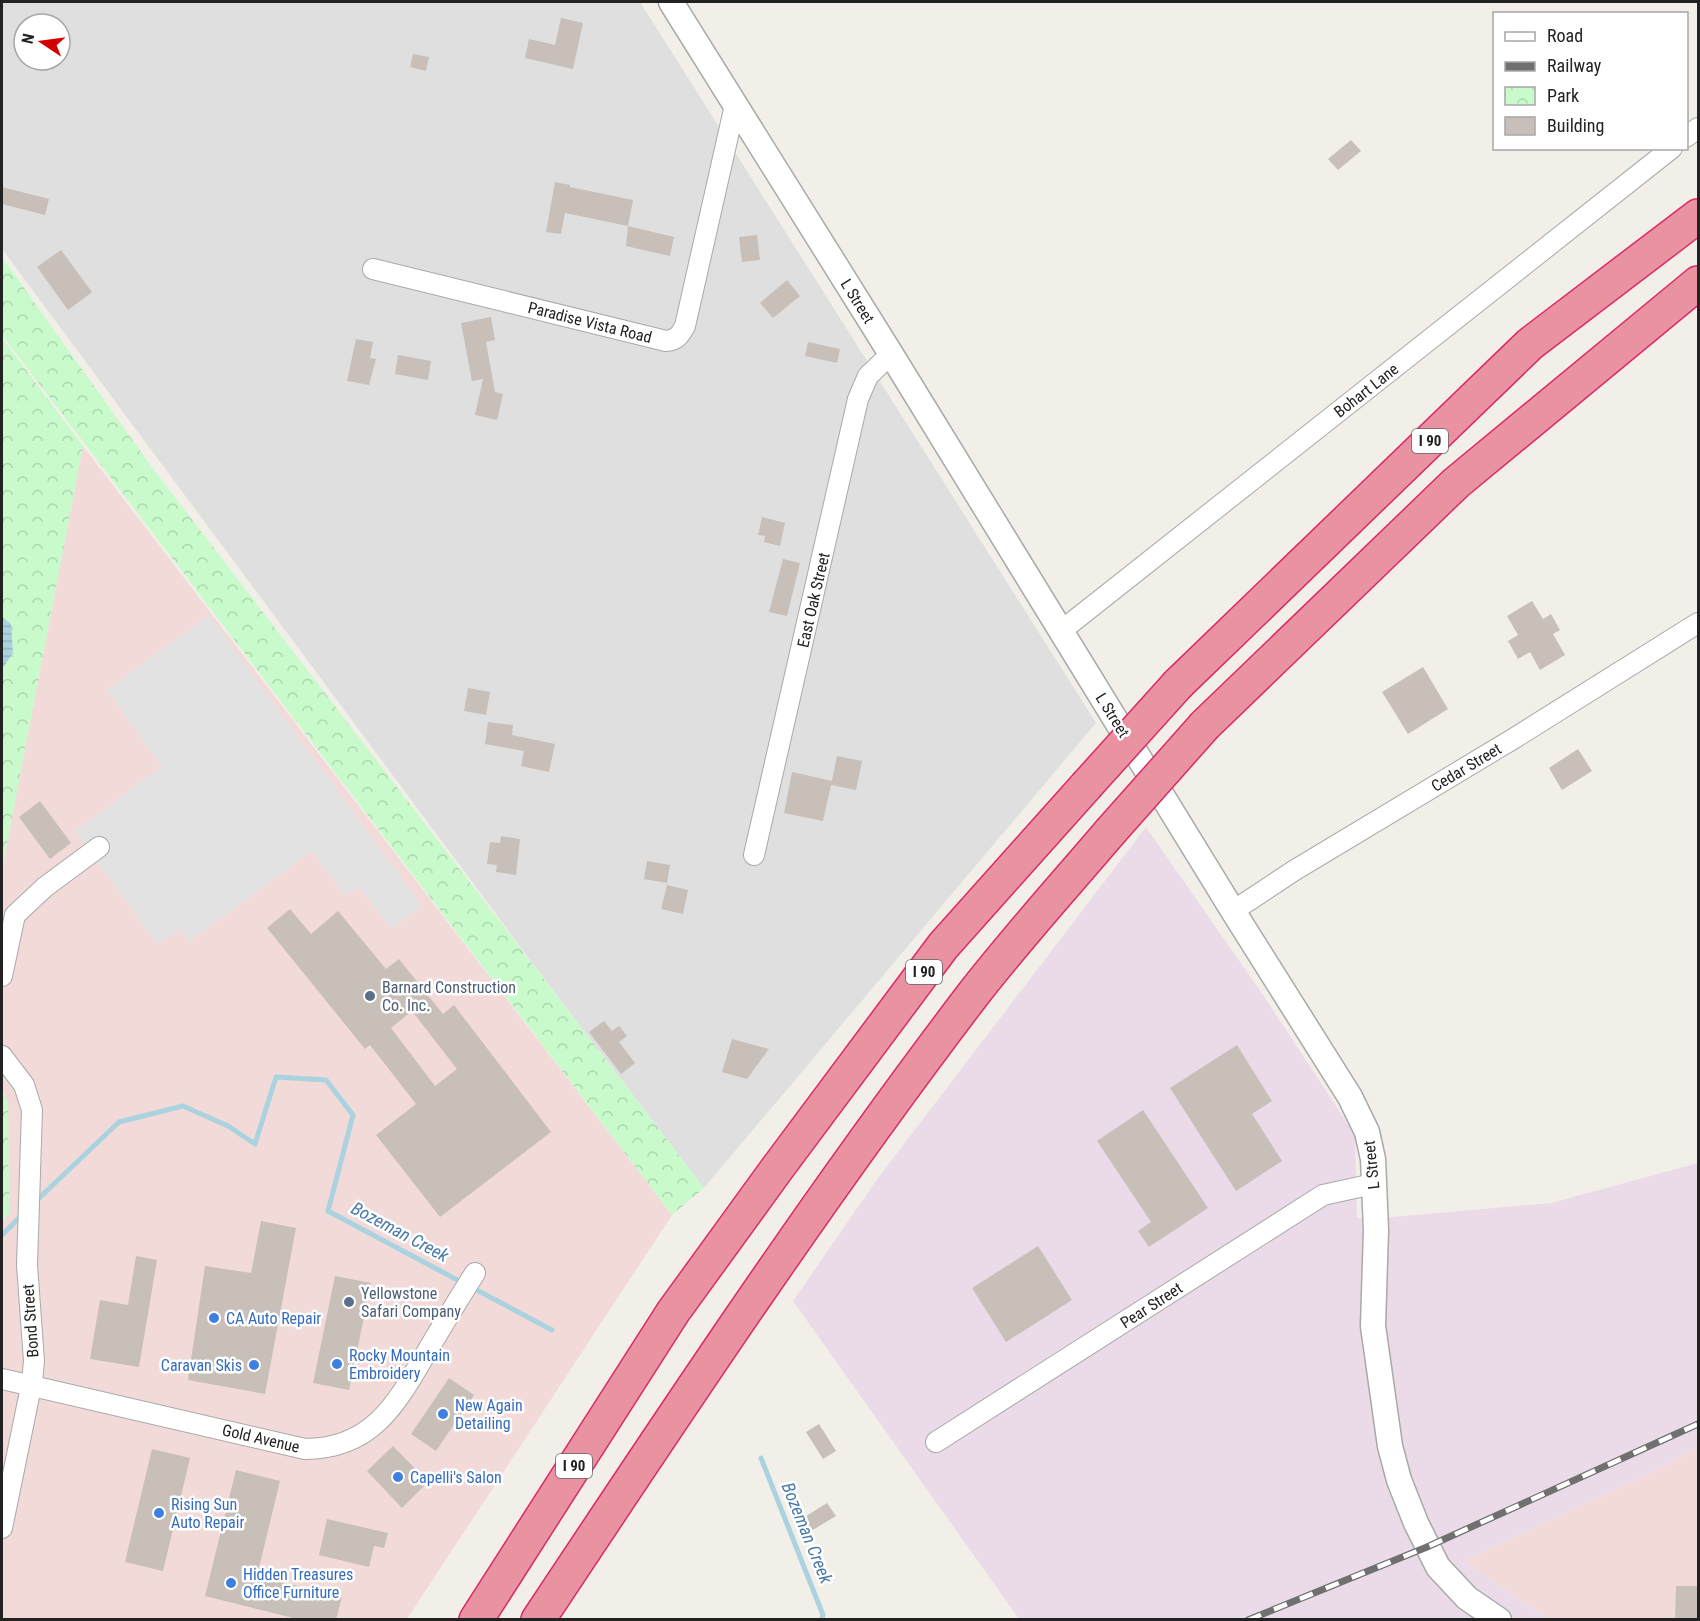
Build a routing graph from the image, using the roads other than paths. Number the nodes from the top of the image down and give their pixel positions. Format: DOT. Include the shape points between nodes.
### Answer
graph roads {
  1 [pos="670,2"];
  2 [pos="735,105"];
  3 [pos="1669,150"];
  4 [pos="1698,216"];
  5 [pos="372,269"];
  6 [pos="1698,283"];
  7 [pos="891,354"];
  8 [pos="1698,623"];
  9 [pos="1061,631"];
  10 [pos="99,847"];
  11 [pos="754,855"];
  12 [pos="1233,911"];
  13 [pos="2,976"];
  14 [pos="2,1056"];
  15 [pos="1373,1184"];
  16 [pos="475,1273"];
  17 [pos="2,1379"];
  18 [pos="32,1385"];
  19 [pos="936,1442"];
  20 [pos="2,1528"];
  21 [pos="476,1620"];
  22 [pos="538,1620"];
  23 [pos="1498,1620"];
  1 -- 2 [label="street, L Street"];
  2 -- 5 [label="street, Paradise Vista Road" via="685,327 673,340"];
  2 -- 7 [label="street, L Street"];
  3 -- 9 [label="street, Bohart Lane"];
  4 -- 21 [label="highway, I 90, bridge" via="1530,344 1178,684 943,946 673,1312"];
  6 -- 22 [label="highway, bridge" via="1456,483 1205,725 1110,832 972,995 814,1211"];
  7 -- 9 [label="street, L Street"];
  7 -- 11 [label="street, East Oak Street" via="868,376 858,399"];
  8 -- 12 [label="street, Cedar Street"];
  9 -- 12 [label="street, L Street"];
  10 -- 13 [label="street" via="15,915"];
  12 -- 15 [label="street, L Street" via="1350,1096 1367,1132"];
  14 -- 18 [label="street, Bond Street" via="24,1085 30,1105 27,1265"];
  15 -- 19 [label="street, Pear Street" via="1323,1195"];
  15 -- 23 [label="street, L Street" via="1373,1326 1399,1480 1438,1567 1467,1598"];
  16 -- 18 [label="street, Gold Avenue" via="388,1413 357,1437 326,1449 304,1449"];
  17 -- 18 [label="street, Gold Avenue"];
  18 -- 20 [label="street, Bond Street"];
}
